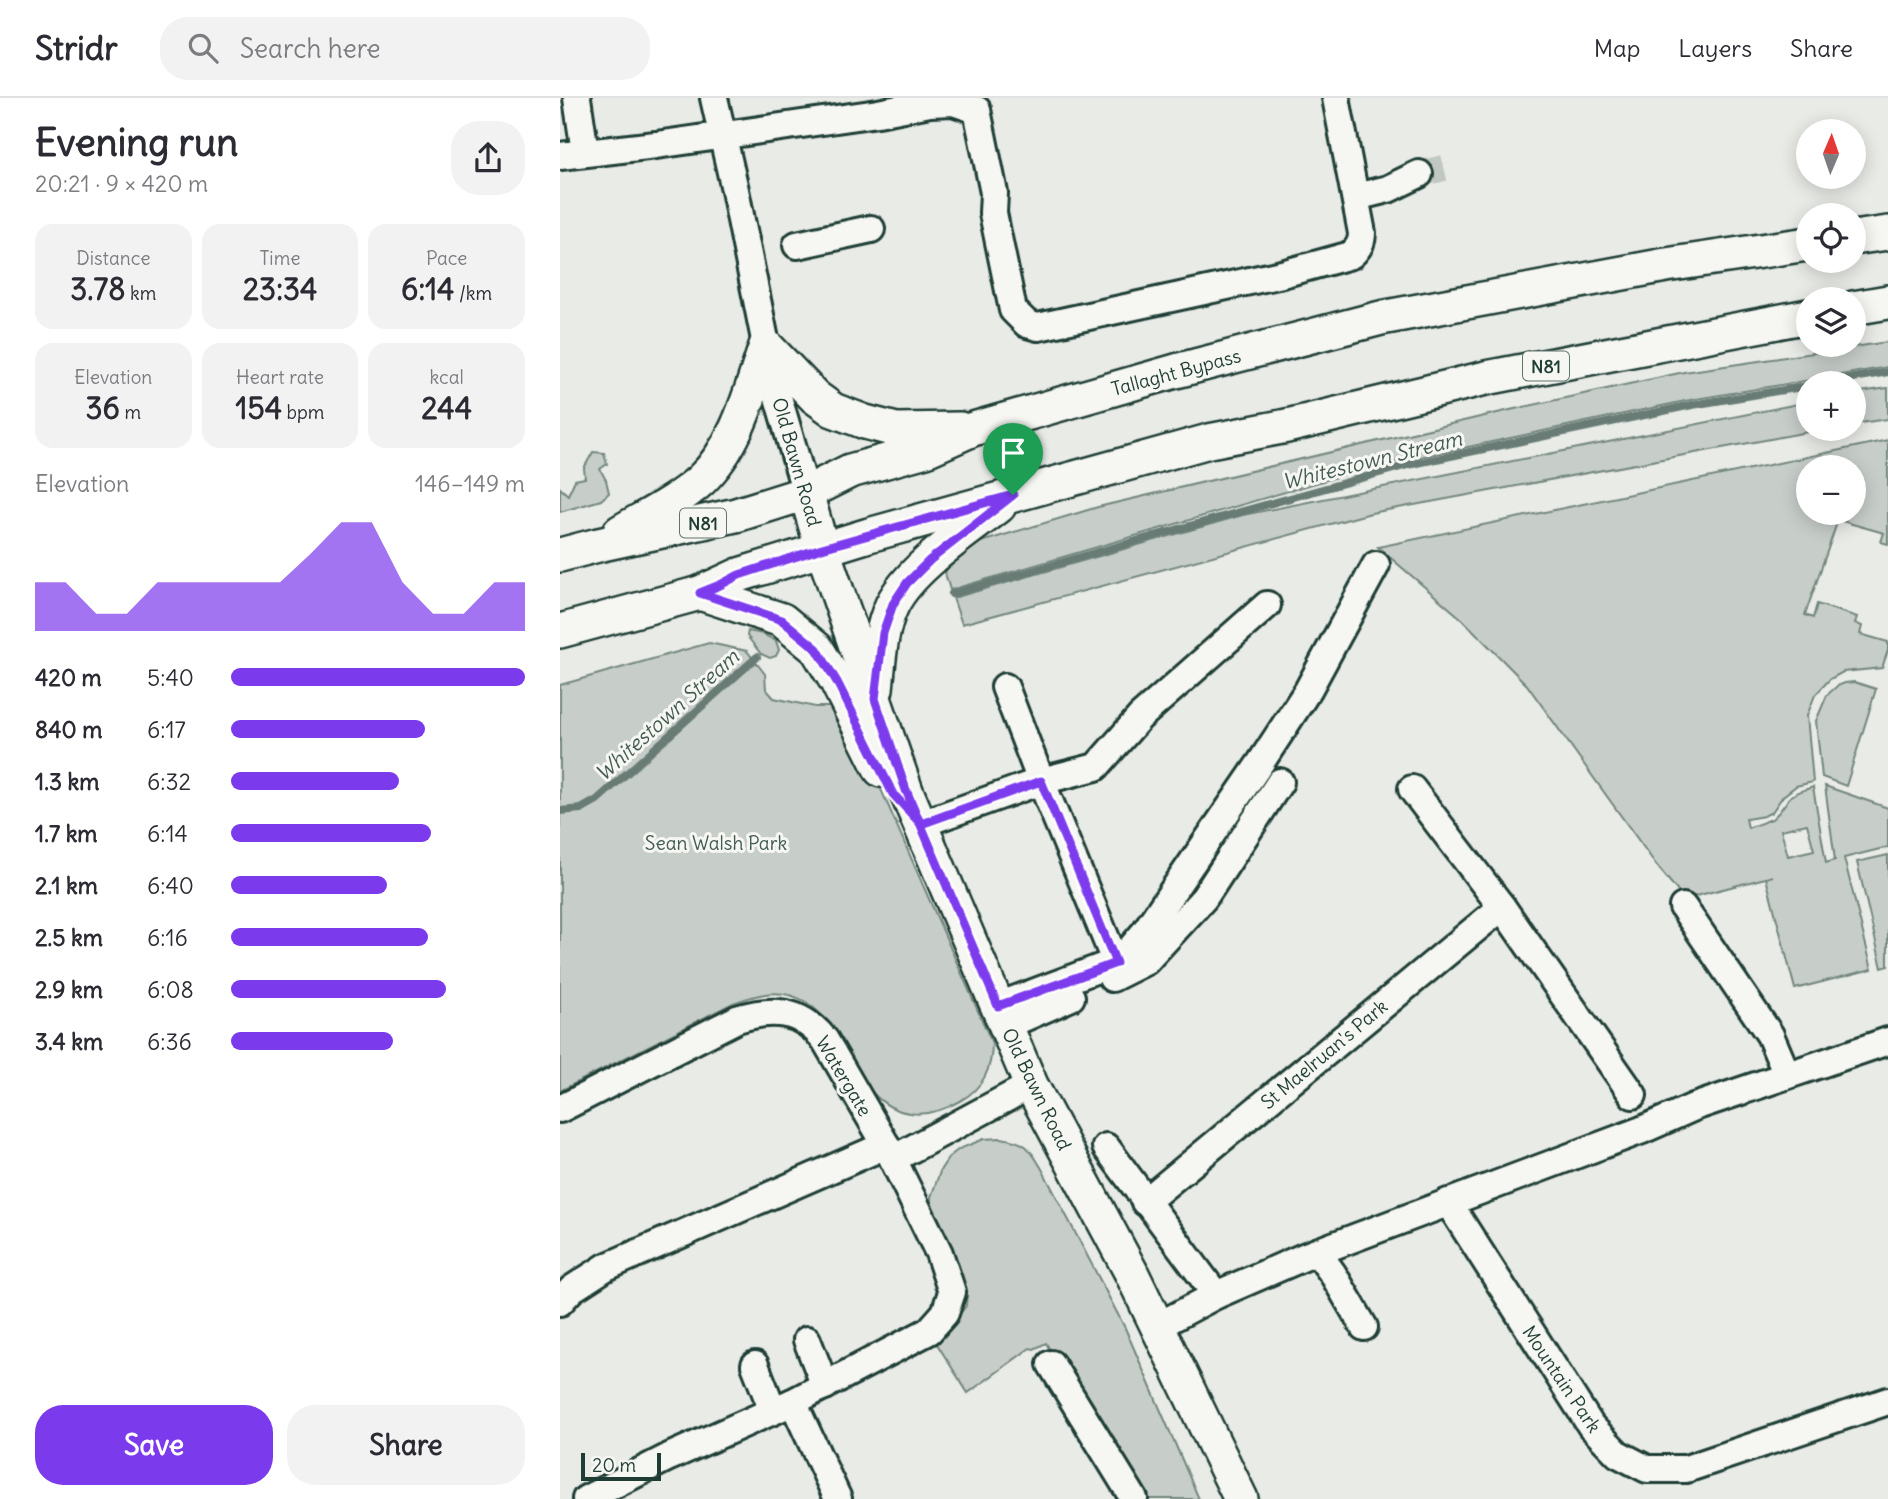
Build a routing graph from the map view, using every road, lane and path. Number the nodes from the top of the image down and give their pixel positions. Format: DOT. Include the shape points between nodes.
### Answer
graph roads {
  1 [pos="577,98"];
  2 [pos="714,98"];
  3 [pos="1336,98"];
  4 [pos="984,104"];
  5 [pos="877,105"];
  6 [pos="560,129"];
  7 [pos="722,135"];
  8 [pos="573,154"];
  9 [pos="1419,174"];
  10 [pos="1356,197"];
  11 [pos="871,229"];
  12 [pos="1888,233"];
  13 [pos="1866,236"];
  14 [pos="797,245"];
  15 [pos="1796,246"];
  16 [pos="1888,302"];
  17 [pos="1866,306"];
  18 [pos="1796,318"];
  19 [pos="766,346"];
  20 [pos="973,429"];
  21 [pos="806,493"];
  22 [pos="1013,495"];
  23 [pos="598,545"];
  24 [pos="822,548"];
  25 [pos="560,555"];
  26 [pos="1376,565"];
  27 [pos="700,593"];
  28 [pos="1268,605"];
  29 [pos="560,631"];
  30 [pos="1005,687"];
  31 [pos="875,699"];
  32 [pos="1041,781"];
  33 [pos="1280,782"];
  34 [pos="1412,789"];
  35 [pos="921,824"];
  36 [pos="1502,907"];
  37 [pos="1683,907"];
  38 [pos="1116,963"];
  39 [pos="1002,1016"];
  40 [pos="1888,1041"];
  41 [pos="1787,1075"];
  42 [pos="1031,1085"];
  43 [pos="1633,1095"];
  44 [pos="560,1109"];
  45 [pos="1106,1147"];
  46 [pos="889,1152"];
  47 [pos="1145,1202"];
  48 [pos="1448,1202"];
  49 [pos="1317,1252"];
  50 [pos="1216,1295"];
  51 [pos="560,1301"];
  52 [pos="1158,1326"];
  53 [pos="1364,1327"];
  54 [pos="807,1340"];
  55 [pos="1051,1364"];
  56 [pos="755,1365"];
  57 [pos="825,1386"];
  58 [pos="1888,1401"];
  59 [pos="783,1407"];
  60 [pos="586,1499"];
  61 [pos="838,1499"];
  62 [pos="1133,1499"];
  63 [pos="1241,1499"];
  1 -- 8 [label="street"];
  2 -- 7 [label="street, Old Bawn Road"];
  3 -- 10 [label="street"];
  4 -- 5 [label="street"];
  4 -- 10 [label="street" via="993,213 1013,310 1027,324 1038,327 1241,284 1351,254 1362,240"];
  5 -- 7 [label="street"];
  6 -- 8 [label="street"];
  7 -- 8 [label="street"];
  7 -- 19 [label="street, Old Bawn Road"];
  9 -- 10 [label="street"];
  11 -- 14 [label="street"];
  12 -- 13 [label="main road"];
  15 -- 20 [label="main road, Tallaght Bypass / N81" via="1381,318"];
  16 -- 17 [label="main road"];
  18 -- 22 [label="main road, N81" via="1486,378 1209,441"];
  19 -- 20 [label="main road" via="833,410 896,430"];
  19 -- 21 [label="street, Old Bawn Road"];
  19 -- 23 [label="main road" via="730,444 717,463 683,494"];
  20 -- 21 [label="main road, Tallaght Bypass / N81" via="926,450 850,471"];
  21 -- 23 [label="main road, Tallaght Bypass / N81" via="719,520"];
  21 -- 24 [label="main road, Old Bawn Road"];
  22 -- 24 [label="main road, N81"];
  22 -- 31 [label="main road" via="907,583 893,604 883,633"];
  23 -- 25 [label="main road, Tallaght Bypass / N81"];
  24 -- 27 [label="main road, N81"];
  24 -- 31 [label="main road, Old Bawn Road"];
  26 -- 38 [label="street" via="1308,690 1261,762 1144,933"];
  27 -- 29 [label="main road, N81"];
  27 -- 35 [label="main road" via="782,620 817,649 893,794"];
  28 -- 32 [label="street" via="1140,717 1096,767"];
  30 -- 32 [label="street"];
  31 -- 35 [label="main road, Old Bawn Road"];
  32 -- 35 [label="street"];
  32 -- 38 [label="street"];
  33 -- 39 [label="street" via="1205,898 1146,961 1093,988"];
  34 -- 36 [label="street"];
  35 -- 39 [label="main road, Old Bawn Road"];
  36 -- 43 [label="street"];
  36 -- 47 [label="street, St Maelruan's Park"];
  37 -- 41 [label="street" via="1770,1035"];
  38 -- 39 [label="street"];
  39 -- 42 [label="main road, Old Bawn Road"];
  40 -- 41 [label="street"];
  41 -- 48 [label="street"];
  42 -- 46 [label="street"];
  42 -- 52 [label="main road, Old Bawn Road"];
  44 -- 46 [label="street, Watergate" via="737,1019 755,1013 782,1013 817,1030"];
  45 -- 47 [label="street"];
  46 -- 51 [label="street" via="606,1267"];
  46 -- 57 [label="street, Watergate" via="939,1253 952,1292 946,1313 929,1331"];
  47 -- 50 [label="street"];
  48 -- 49 [label="street"];
  48 -- 58 [label="street, Mountain Park" via="1591,1426 1618,1454 1647,1469 1686,1469"];
  49 -- 50 [label="street"];
  49 -- 53 [label="street"];
  50 -- 52 [label="street"];
  52 -- 63 [label="main road, Old Bawn Road"];
  54 -- 57 [label="street"];
  55 -- 62 [label="street"];
  56 -- 59 [label="street"];
  57 -- 59 [label="street, Watergate"];
  59 -- 60 [label="street, Watergate"];
  59 -- 61 [label="street"];
}
